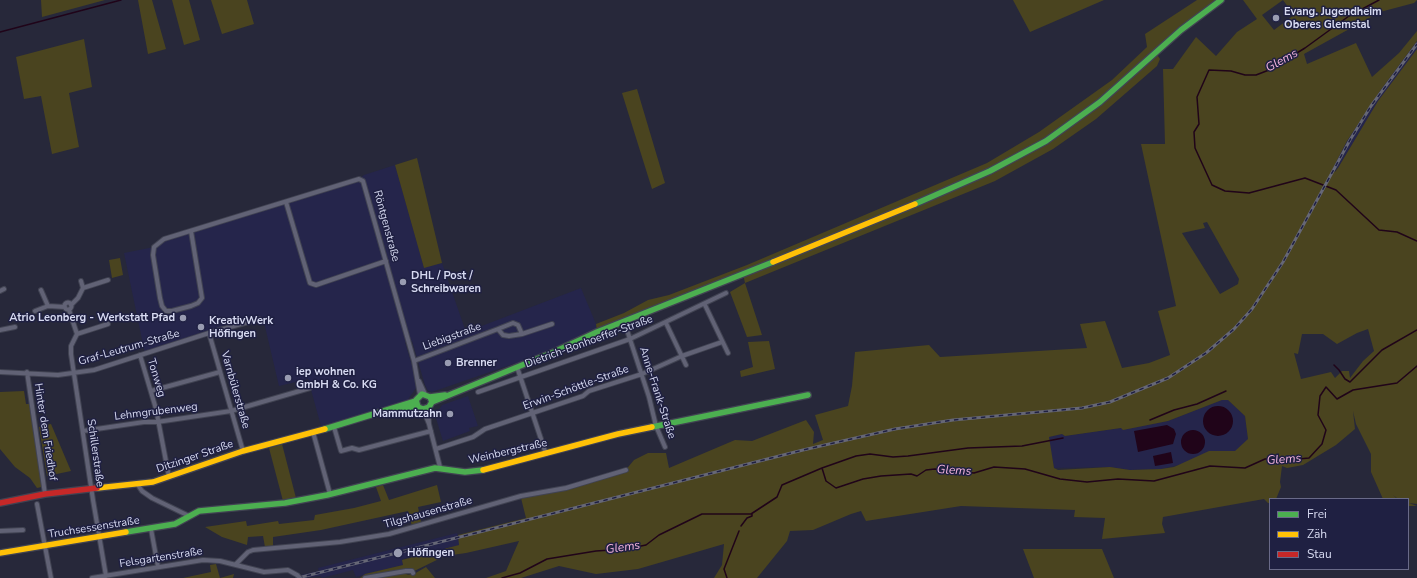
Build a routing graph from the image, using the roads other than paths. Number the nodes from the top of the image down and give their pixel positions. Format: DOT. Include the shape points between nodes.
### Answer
graph roads {
  1 [pos="1221,0"];
  2 [pos="286,202"];
  3 [pos="191,231"];
  4 [pos="386,261"];
  5 [pos="108,280"];
  6 [pos="81,281"];
  7 [pos="83,288"];
  8 [pos="41,290"];
  9 [pos="726,294"];
  10 [pos="705,305"];
  11 [pos="48,306"];
  12 [pos="68,308"];
  13 [pos="35,311"];
  14 [pos="259,319"];
  15 [pos="624,321"];
  16 [pos="666,323"];
  17 [pos="108,324"];
  18 [pos="552,324"];
  19 [pos="15,327"];
  20 [pos="498,329"];
  21 [pos="0,330"];
  22 [pos="209,333"];
  23 [pos="77,334"];
  24 [pos="522,334"];
  25 [pos="630,339"];
  26 [pos="722,342"];
  27 [pos="728,353"];
  28 [pos="140,355"];
  29 [pos="682,356"];
  30 [pos="414,361"];
  31 [pos="686,365"];
  32 [pos="517,366"];
  33 [pos="0,372"];
  34 [pos="26,372"];
  35 [pos="220,372"];
  36 [pos="74,373"];
  37 [pos="642,374"];
  38 [pos="521,377"];
  39 [pos="310,388"];
  40 [pos="151,391"];
  41 [pos="478,392"];
  42 [pos="808,394"];
  43 [pos="426,397"];
  44 [pos="421,406"];
  45 [pos="231,410"];
  46 [pos="532,413"];
  47 [pos="157,422"];
  48 [pos="656,426"];
  49 [pos="334,427"];
  50 [pos="83,431"];
  51 [pos="313,432"];
  52 [pos="431,432"];
  53 [pos="665,447"];
  54 [pos="436,449"];
  55 [pos="243,451"];
  56 [pos="546,454"];
  57 [pos="440,467"];
  58 [pos="626,470"];
  59 [pos="169,477"];
  60 [pos="138,485"];
  61 [pos="91,489"];
  62 [pos="45,494"];
  63 [pos="330,494"];
  64 [pos="0,502"];
  65 [pos="37,504"];
  66 [pos="189,516"];
  67 [pos="151,529"];
  68 [pos="23,530"];
  69 [pos="0,531"];
  70 [pos="98,537"];
  71 [pos="45,545"];
  72 [pos="0,553"];
  73 [pos="236,564"];
  74 [pos="158,567"];
  75 [pos="413,573"];
  76 [pos="106,576"];
  77 [pos="298,576"];
  78 [pos="50,578"];
  79 [pos="92,578"];
  80 [pos="365,578"];
  1 -- 15 [label="street" via="1181,30 1100,102 1046,141 990,171 694,295"];
  2 -- 3 [label="street, Röntgenstraße"];
  2 -- 4 [label="street, Röntgenstraße" via="359,179 363,181"];
  2 -- 4 [label="street" via="310,283 316,285"];
  3 -- 3 [label="street, Röntgenstraße" via="164,239 153,250 160,298 166,311 191,306 202,298"];
  4 -- 30 [label="street, Röntgenstraße"];
  5 -- 7 [label="street"];
  6 -- 7 [label="street"];
  7 -- 12 [label="street" via="74,304"];
  8 -- 11 [label="street"];
  9 -- 10 [label="street, Dietrich-Bonhoeffer-Straße"];
  10 -- 16 [label="street, Dietrich-Bonhoeffer-Straße"];
  10 -- 26 [label="street"];
  11 -- 12 [label="street"];
  11 -- 13 [label="street"];
  12 -- 23 [label="street"];
  14 -- 22 [label="street, Graf-Leutrum-Straße"];
  15 -- 25 [label="street, Anne-Frank-Straße"];
  15 -- 32 [label="street"];
  16 -- 25 [label="street, Dietrich-Bonhoeffer-Straße"];
  16 -- 29 [label="street"];
  17 -- 23 [label="street"];
  18 -- 24 [label="street, Liebigstraße"];
  19 -- 21 [label="street"];
  20 -- 24 [label="street, Liebigstraße" via="503,335"];
  20 -- 24 [label="street, Liebigstraße" via="513,323 518,325"];
  20 -- 30 [label="street, Liebigstraße"];
  22 -- 28 [label="street, Graf-Leutrum-Straße"];
  22 -- 35 [label="street, Varnbülerstraße"];
  23 -- 36 [label="street, Schillerstraße" via="71,346"];
  25 -- 37 [label="street, Anne-Frank-Straße"];
  25 -- 38 [label="street, Dietrich-Bonhoeffer-Straße"];
  26 -- 27 [label="street"];
  26 -- 29 [label="street, Erwin-Schöttle-Straße"];
  28 -- 36 [label="street, Graf-Leutrum-Straße" via="94,370"];
  28 -- 40 [label="street, Tonweg"];
  29 -- 31 [label="street"];
  29 -- 37 [label="street, Erwin-Schöttle-Straße"];
  30 -- 43 [label="street, Röntgenstraße" via="418,380"];
  32 -- 38 [label="street"];
  32 -- 43 [label="street" via="445,395"];
  33 -- 34 [label="street, Graf-Leutrum-Straße"];
  34 -- 36 [label="street, Graf-Leutrum-Straße" via="58,375"];
  34 -- 62 [label="street, Hinter dem Friedhof"];
  35 -- 40 [label="street"];
  35 -- 45 [label="street, Varnbülerstraße"];
  36 -- 50 [label="street, Schillerstraße"];
  37 -- 46 [label="street, Erwin-Schöttle-Straße" via="589,390 583,396"];
  37 -- 48 [label="street, Anne-Frank-Straße"];
  38 -- 41 [label="street, Dietrich-Bonhoeffer-Straße"];
  38 -- 46 [label="street"];
  39 -- 45 [label="street, Lehmgrubenweg"];
  40 -- 47 [label="street, Tonweg"];
  42 -- 48 [label="street, Weinbergstraße"];
  43 -- 44 [label="street"];
  43 -- 44 [label="street"];
  44 -- 49 [label="street, Ditzinger Straße" via="393,410"];
  44 -- 52 [label="street"];
  45 -- 47 [label="street, Lehmgrubenweg"];
  45 -- 55 [label="street, Varnbülerstraße"];
  46 -- 54 [label="street, Erwin-Schöttle-Straße"];
  46 -- 56 [label="street"];
  47 -- 50 [label="street, Lehmgrubenweg"];
  47 -- 59 [label="street, Tonweg"];
  48 -- 53 [label="street, Anne-Frank-Straße"];
  48 -- 56 [label="street, Weinbergstraße"];
  49 -- 51 [label="street, Ditzinger Straße"];
  49 -- 52 [label="street" via="341,451 352,448 359,450"];
  50 -- 61 [label="street, Schillerstraße"];
  51 -- 55 [label="street, Ditzinger Straße"];
  51 -- 63 [label="street"];
  52 -- 54 [label="street"];
  54 -- 57 [label="street"];
  55 -- 59 [label="street, Ditzinger Straße"];
  56 -- 57 [label="street, Weinbergstraße" via="476,472"];
  57 -- 63 [label="street, Weinbergstraße"];
  58 -- 73 [label="street, Tilgshausenstraße" via="573,486 521,496 389,534 340,542 253,550"];
  59 -- 60 [label="street, Ditzinger Straße"];
  60 -- 61 [label="street, Ditzinger Straße"];
  60 -- 66 [label="street" via="152,498"];
  61 -- 62 [label="street, Ditzinger Straße"];
  61 -- 70 [label="street, Schillerstraße"];
  62 -- 64 [label="street, Ditzinger Straße"];
  63 -- 66 [label="street, Weinbergstraße" via="285,503 199,511"];
  65 -- 71 [label="street"];
  66 -- 67 [label="street, Truchsessenstraße" via="175,524"];
  67 -- 70 [label="street, Truchsessenstraße"];
  67 -- 74 [label="street"];
  68 -- 69 [label="street"];
  70 -- 71 [label="street, Truchsessenstraße"];
  70 -- 76 [label="street, Schillerstraße"];
  71 -- 72 [label="street, Truchsessenstraße"];
  71 -- 78 [label="street"];
  73 -- 74 [label="street, Felsgartenstraße" via="203,560"];
  73 -- 77 [label="street, Felsgartenstraße" via="264,572 288,570"];
  74 -- 76 [label="street, Felsgartenstraße"];
  75 -- 80 [label="street" via="406,571"];
  76 -- 79 [label="street, Felsgartenstraße"];
}
